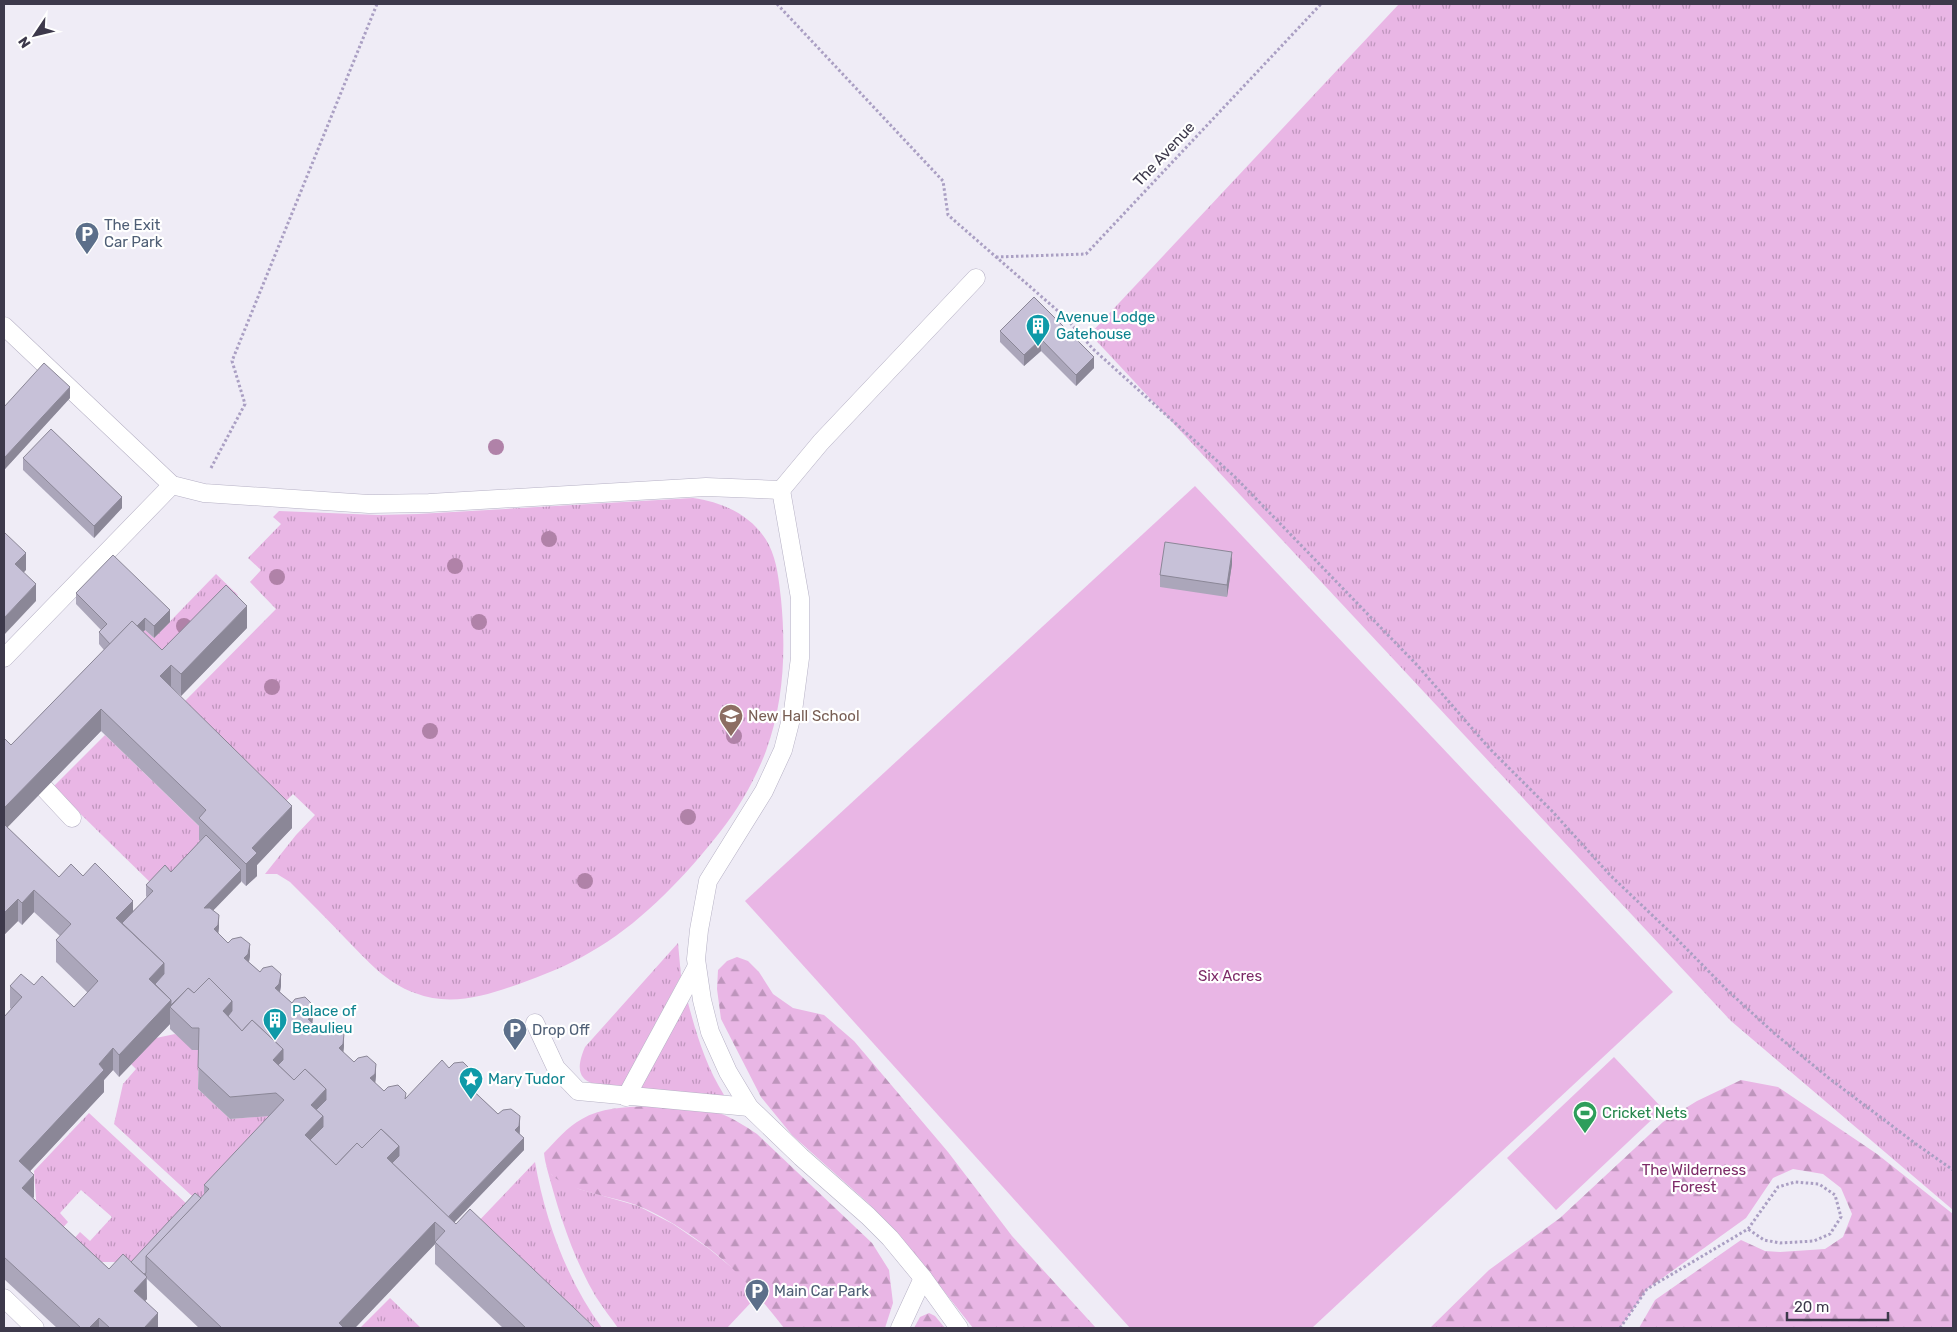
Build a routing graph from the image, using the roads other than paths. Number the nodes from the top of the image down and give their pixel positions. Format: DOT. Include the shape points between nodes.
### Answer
graph roads {
  1 [pos="976,278"];
  2 [pos="4,326"];
  3 [pos="172,485"];
  4 [pos="781,490"];
  5 [pos="4,658"];
  6 [pos="45,789"];
  7 [pos="72,818"];
  8 [pos="696,968"];
  9 [pos="535,1023"];
  10 [pos="626,1097"];
  11 [pos="749,1106"];
  12 [pos="923,1278"];
  13 [pos="4,1298"];
  14 [pos="35,1328"];
  15 [pos="900,1328"];
  16 [pos="959,1328"];
  1 -- 4 [label="lane" via="821,442"];
  2 -- 3 [label="lane"];
  3 -- 4 [label="lane" via="204,493 369,504 429,504 706,487"];
  3 -- 5 [label="lane"];
  4 -- 8 [label="lane" via="800,598 800,658 793,710 783,750 764,791 708,882"];
  6 -- 7 [label="lane"];
  8 -- 10 [label="lane"];
  8 -- 11 [label="lane" via="710,1032 728,1072"];
  9 -- 10 [label="lane" via="556,1068 578,1091"];
  10 -- 11 [label="lane"];
  11 -- 12 [label="lane" via="868,1216"];
  12 -- 15 [label="lane"];
  12 -- 16 [label="lane"];
  13 -- 14 [label="lane"];
}
